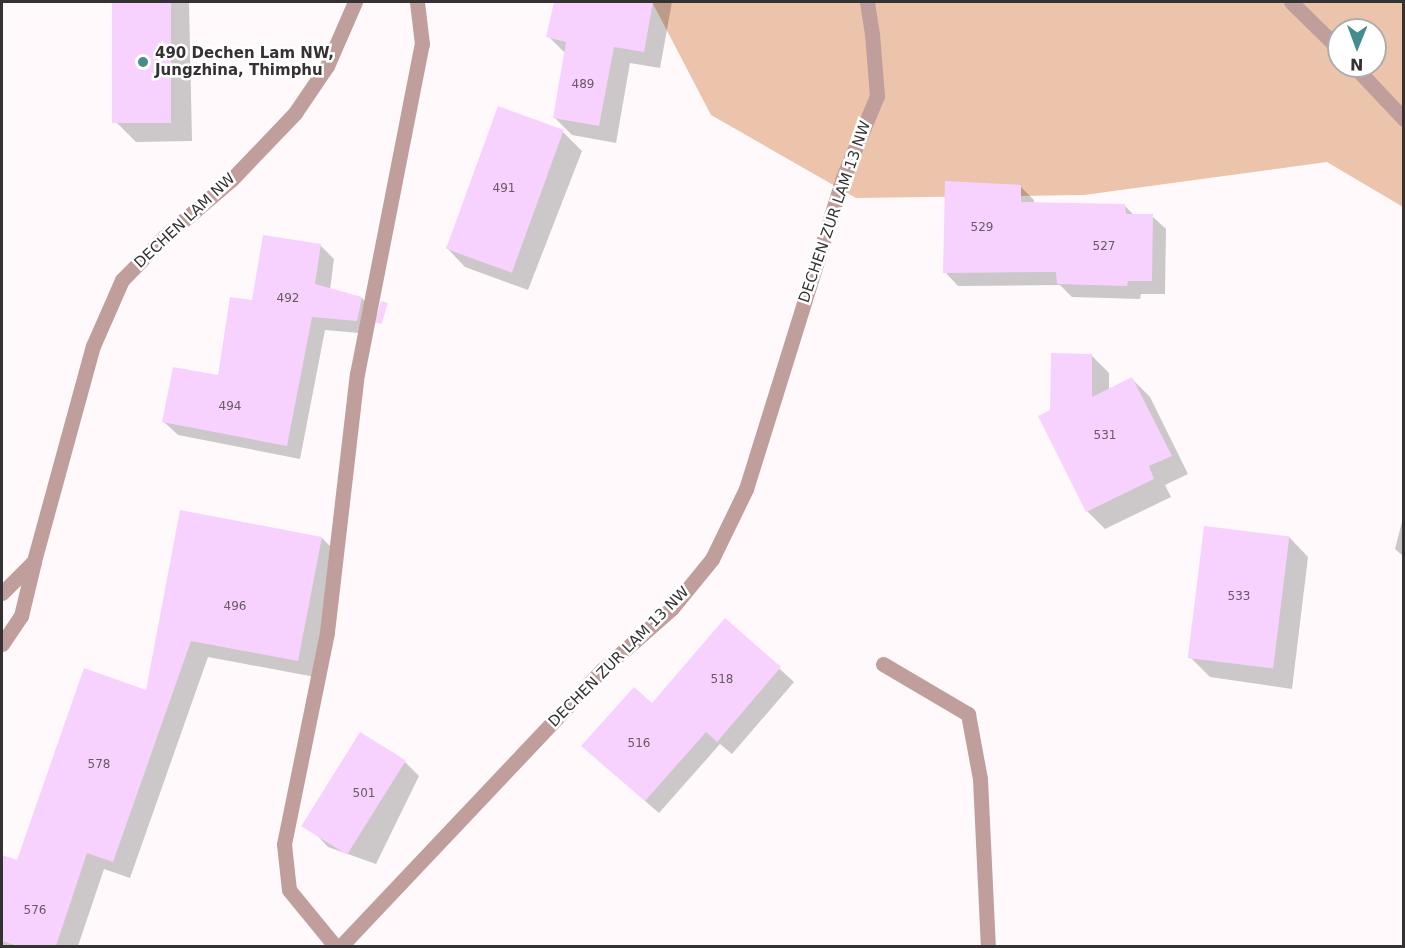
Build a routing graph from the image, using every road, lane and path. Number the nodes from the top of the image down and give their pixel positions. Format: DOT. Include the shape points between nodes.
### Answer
graph roads {
  1 [pos="355,2"];
  2 [pos="417,2"];
  3 [pos="867,2"];
  4 [pos="1291,2"];
  5 [pos="1327,37"];
  6 [pos="1365,78"];
  7 [pos="1404,119"];
  8 [pos="34,561"];
  9 [pos="2,592"];
  10 [pos="2,645"];
  11 [pos="883,664"];
  12 [pos="335,946"];
  13 [pos="341,946"];
  14 [pos="988,946"];
  1 -- 8 [label="street, DECHEN LAM NW" via="327,66 295,113 232,179 164,237 122,280 93,346"];
  2 -- 12 [label="street" via="422,44 357,374 327,632 284,844 289,890"];
  3 -- 13 [label="street, DECHEN ZUR LAM 13 NW" via="876,96 842,180 746,489 712,559 672,608 603,669"];
  4 -- 5 [label="street"];
  6 -- 7 [label="street"];
  8 -- 9 [label="street"];
  8 -- 10 [label="street" via="21,616"];
  11 -- 14 [label="street" via="968,714 980,779"];
}
